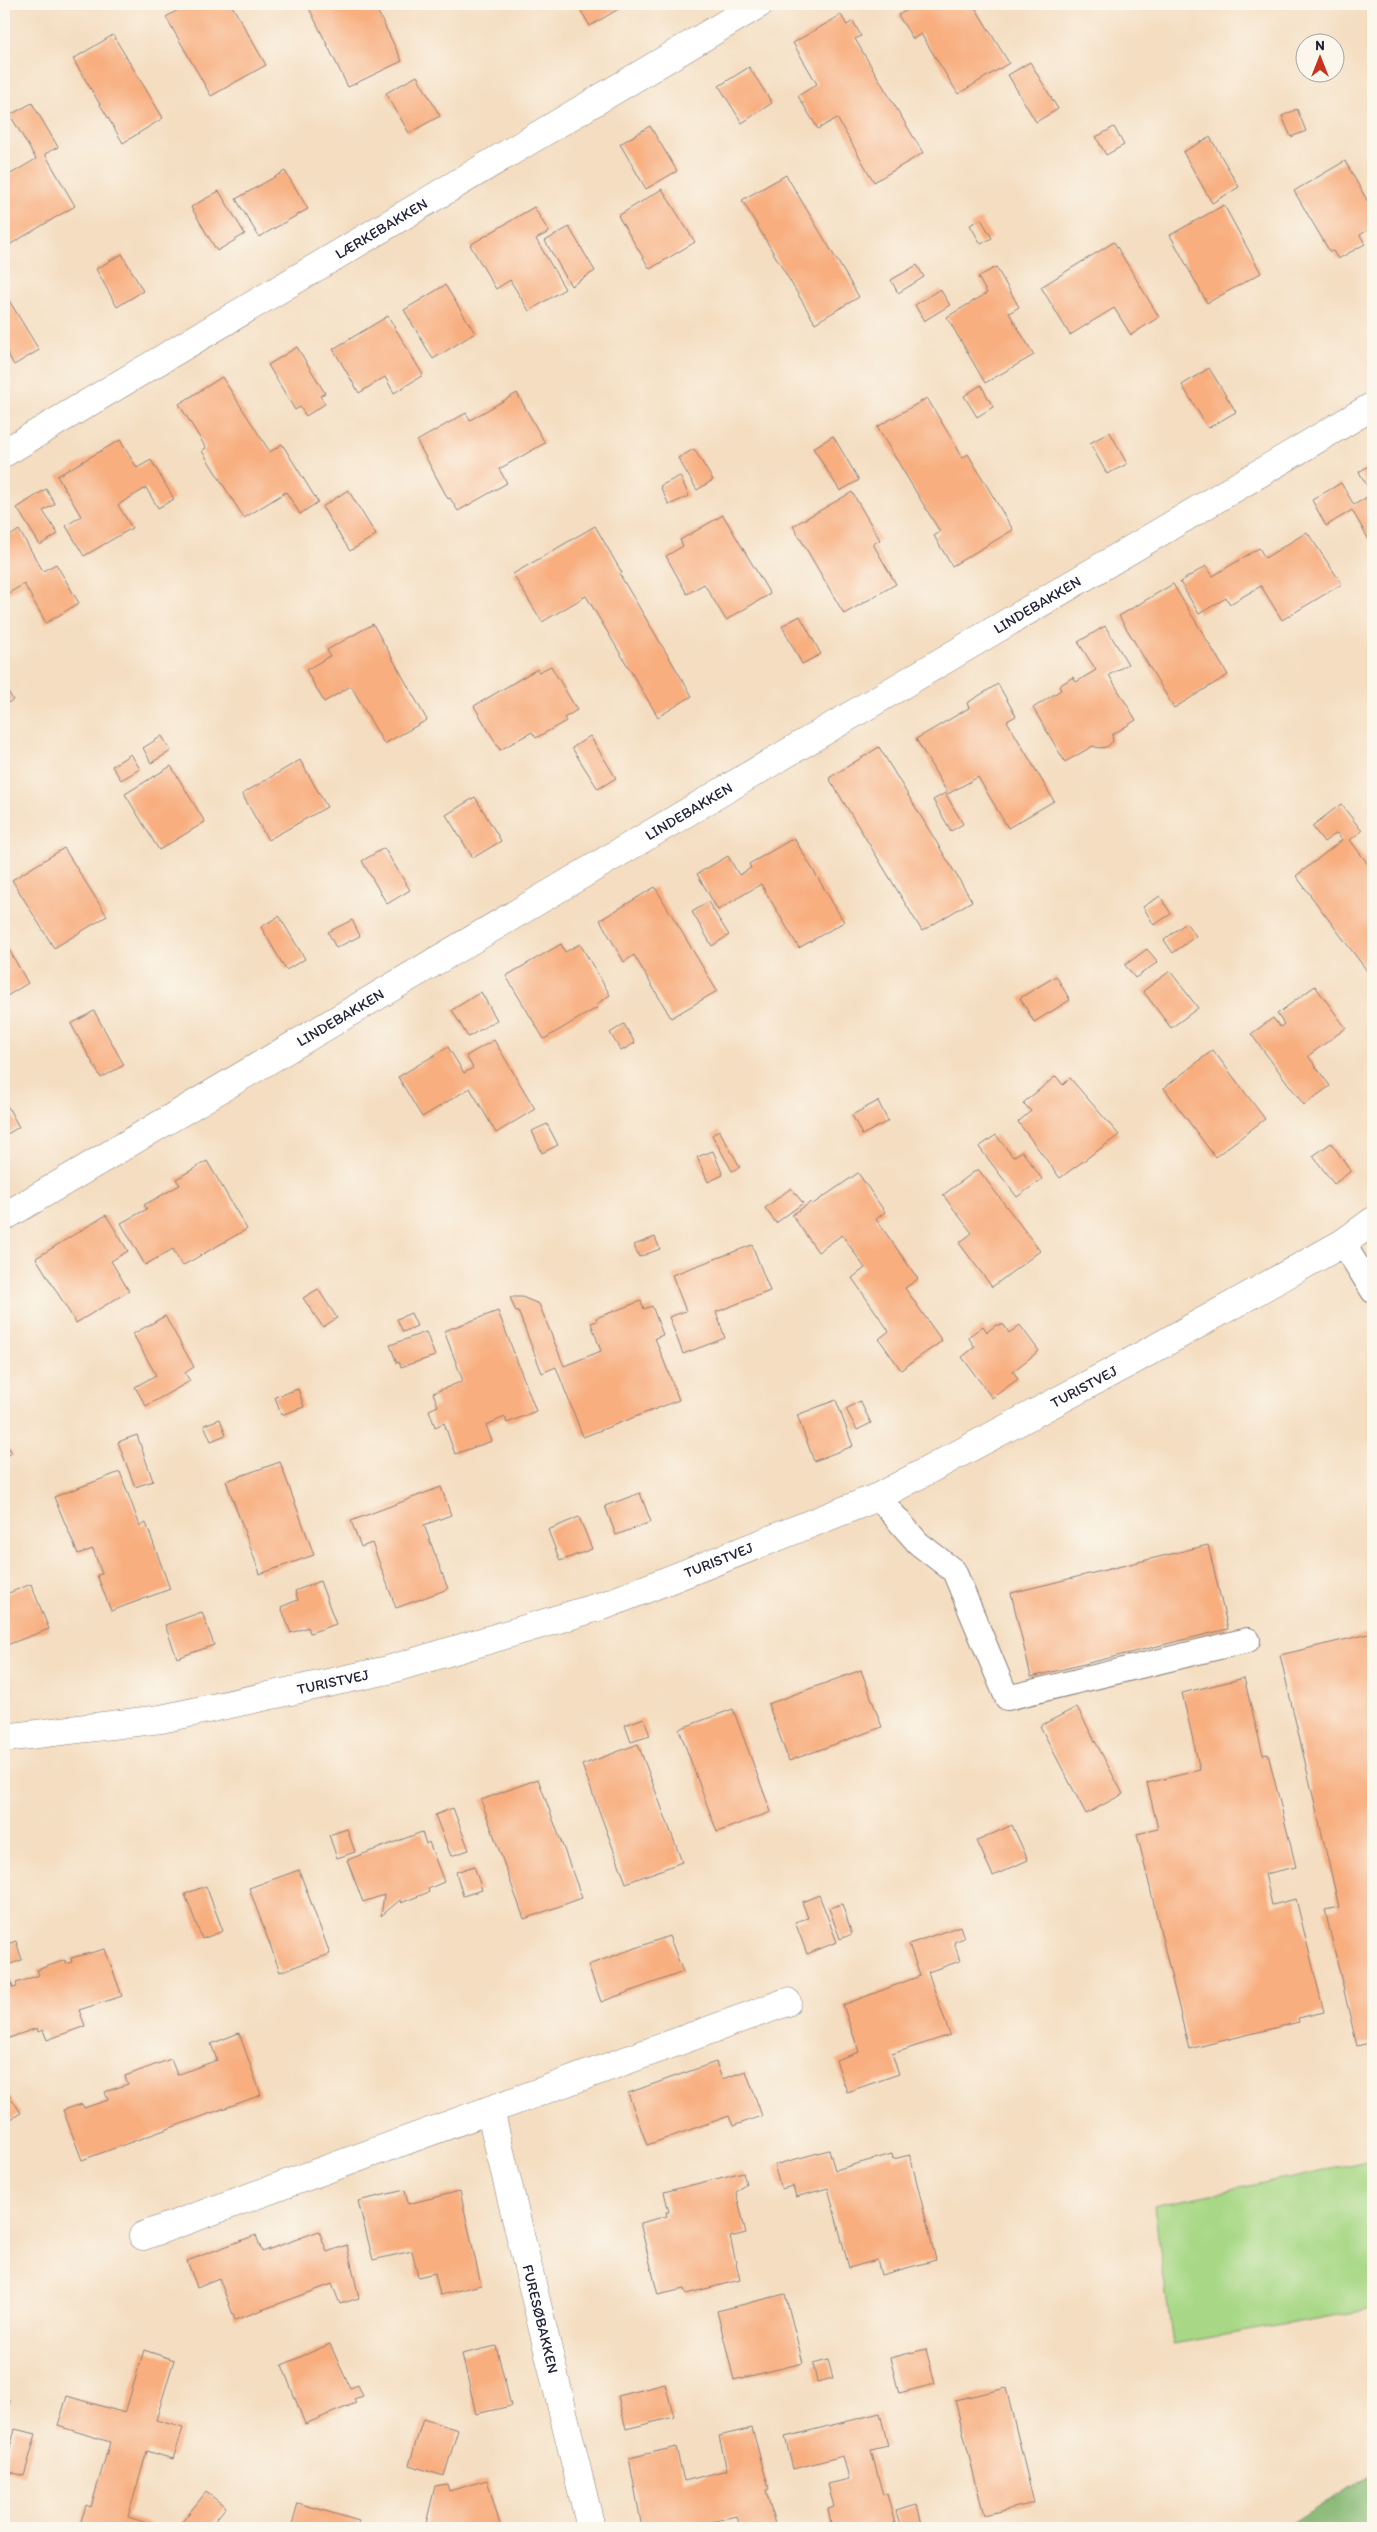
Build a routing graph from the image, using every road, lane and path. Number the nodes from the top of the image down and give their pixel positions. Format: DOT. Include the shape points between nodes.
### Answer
graph roads {
  1 [pos="760,4"];
  2 [pos="1373,406"];
  3 [pos="4,453"];
  4 [pos="4,1217"];
  5 [pos="1373,1221"];
  6 [pos="1343,1243"];
  7 [pos="1373,1291"];
  8 [pos="878,1497"];
  9 [pos="1248,1640"];
  10 [pos="4,1738"];
  11 [pos="787,2002"];
  12 [pos="490,2110"];
  13 [pos="143,2236"];
  14 [pos="591,2528"];
  1 -- 3 [label="street, LÆRKEBAKKEN"];
  2 -- 4 [label="street, LINDEBAKKEN"];
  5 -- 6 [label="street, TURISTVEJ"];
  6 -- 7 [label="lane"];
  6 -- 8 [label="street, TURISTVEJ"];
  8 -- 9 [label="lane" via="918,1543 954,1571 1007,1698"];
  8 -- 10 [label="street, TURISTVEJ" via="608,1604 388,1670 161,1720"];
  11 -- 12 [label="street"];
  12 -- 13 [label="street"];
  12 -- 14 [label="street, FURESØBAKKEN"];
}
